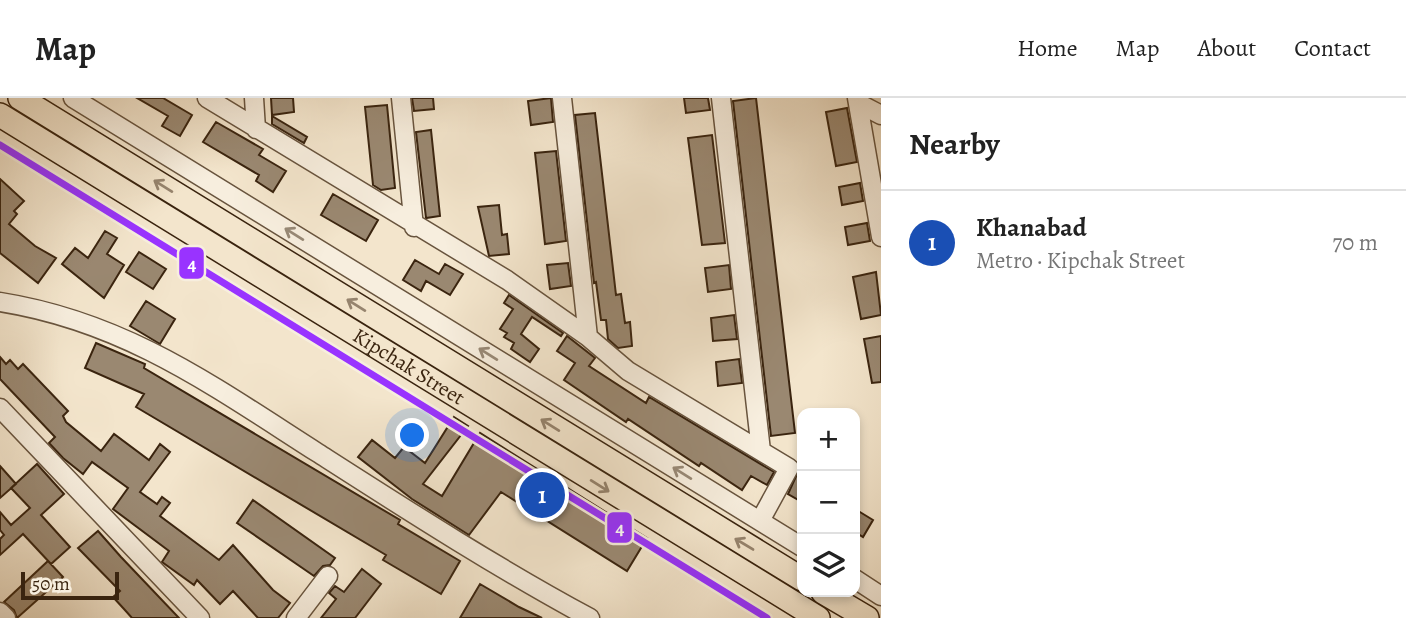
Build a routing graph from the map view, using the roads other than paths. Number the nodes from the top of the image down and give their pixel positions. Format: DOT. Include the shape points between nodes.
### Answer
graph roads {
  1 [pos="20,98"];
  2 [pos="73,98"];
  3 [pos="207,98"];
  4 [pos="254,98"];
  5 [pos="401,98"];
  6 [pos="562,98"];
  7 [pos="721,98"];
  8 [pos="857,101"];
  9 [pos="0,115"];
  10 [pos="881,115"];
  11 [pos="256,129"];
  12 [pos="414,227"];
  13 [pos="881,237"];
  14 [pos="0,302"];
  15 [pos="588,337"];
  16 [pos="0,408"];
  17 [pos="761,451"];
  18 [pos="760,521"];
  19 [pos="797,544"];
  20 [pos="328,576"];
  21 [pos="797,576"];
  22 [pos="860,582"];
  23 [pos="881,596"];
  24 [pos="831,597"];
  25 [pos="0,612"];
  26 [pos="6,618"];
  27 [pos="200,618"];
  28 [pos="296,618"];
  29 [pos="590,618"];
  30 [pos="818,618"];
  31 [pos="867,618"];
  21 -- 1 [label="main road, Kipchak Street, one-way"];
  18 -- 2 [label="street, one-way"];
  3 -- 11 [label="street"];
  4 -- 11 [label="street"];
  5 -- 12 [label="street"];
  6 -- 15 [label="street"];
  7 -- 17 [label="street"];
  8 -- 10 [label="street"];
  8 -- 13 [label="street"];
  9 -- 30 [label="main road, Kipchak Street, one-way"];
  11 -- 12 [label="street"];
  12 -- 15 [label="street" via="507,280"];
  14 -- 29 [label="street" via="48,309 151,349 402,507"];
  15 -- 17 [label="street" via="628,372"];
  16 -- 27 [label="street"];
  17 -- 18 [label="street" via="789,468"];
  18 -- 19 [label="street"];
  20 -- 28 [label="street"];
  22 -- 23 [label="street"];
  24 -- 31 [label="main road"];
  25 -- 26 [label="street"];
}
